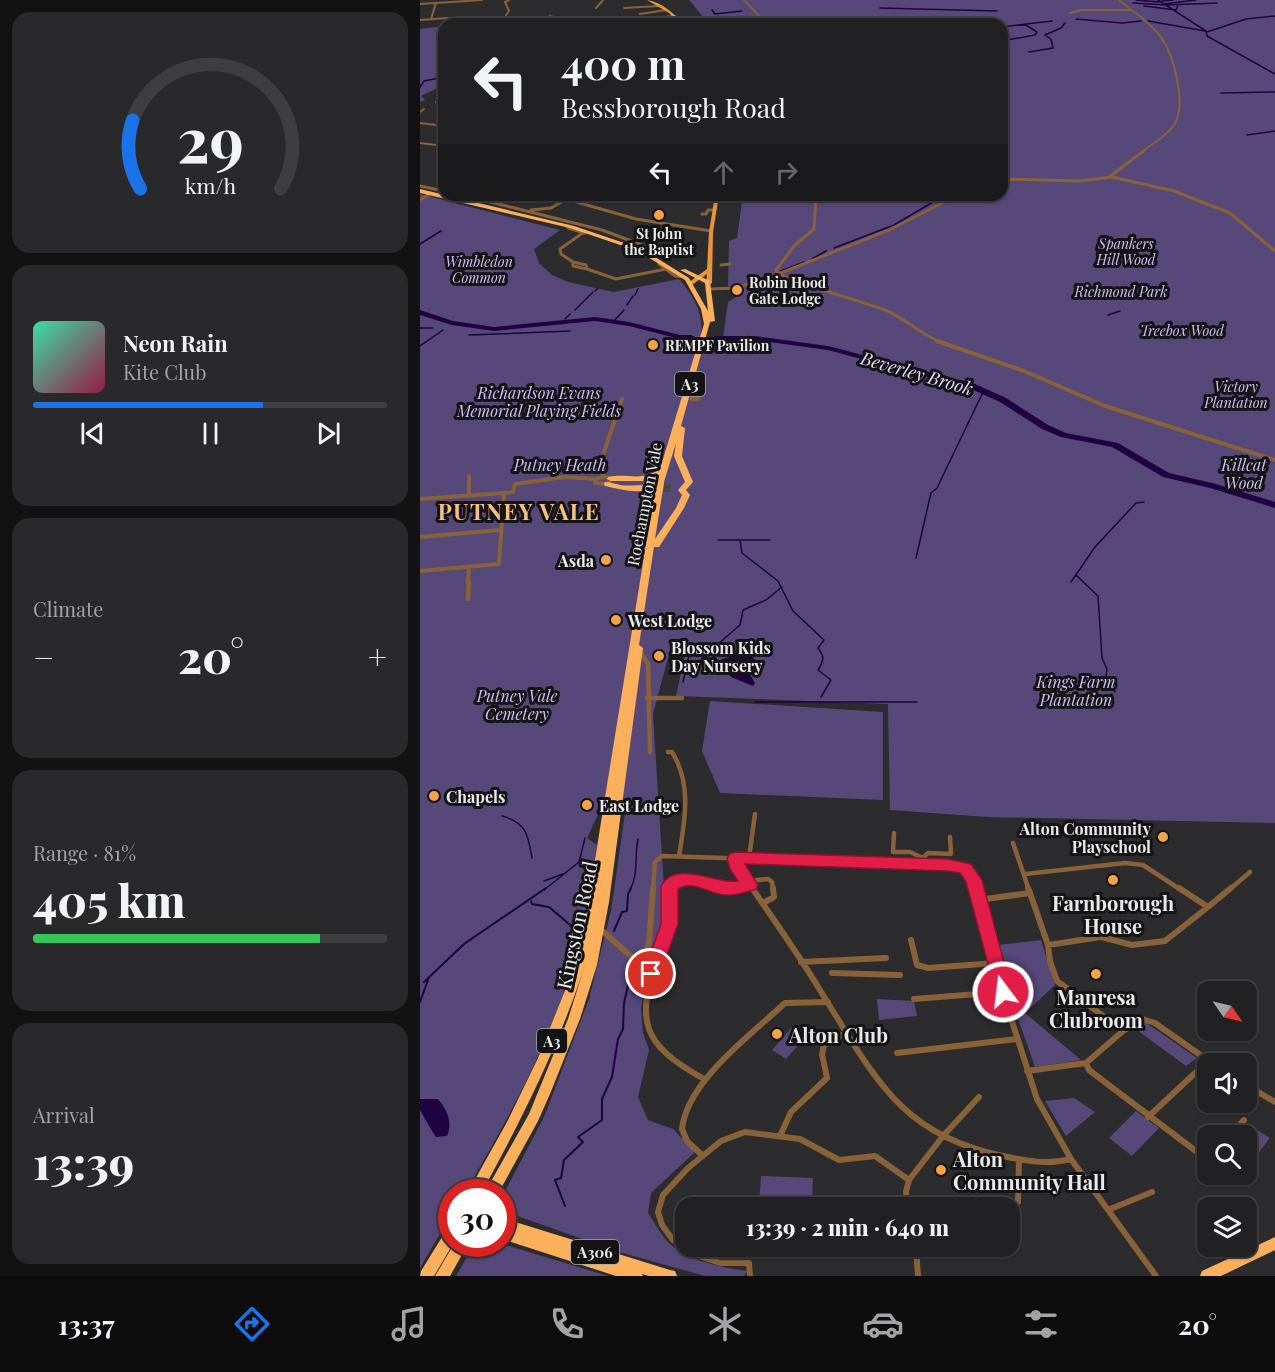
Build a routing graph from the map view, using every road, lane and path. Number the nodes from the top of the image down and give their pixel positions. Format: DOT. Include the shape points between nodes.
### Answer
graph roads {
  1 [pos="482,0"];
  2 [pos="509,0"];
  3 [pos="603,0"];
  4 [pos="649,0"];
  5 [pos="744,0"];
  6 [pos="1119,0"];
  7 [pos="436,3"];
  8 [pos="420,4"];
  9 [pos="659,6"];
  10 [pos="596,8"];
  11 [pos="624,8"];
  12 [pos="666,10"];
  13 [pos="1131,10"];
  14 [pos="1070,13"];
  15 [pos="640,14"];
  16 [pos="506,15"];
  17 [pos="550,16"];
  18 [pos="675,16"];
  19 [pos="556,18"];
  20 [pos="652,18"];
  21 [pos="761,18"];
  22 [pos="432,19"];
  23 [pos="438,19"];
  24 [pos="420,20"];
  25 [pos="424,109"];
  26 [pos="420,112"];
  27 [pos="420,123"];
  28 [pos="438,125"];
  29 [pos="420,143"];
  30 [pos="438,145"];
  31 [pos="1109,177"];
  32 [pos="1008,179"];
  33 [pos="420,188"];
  34 [pos="438,190"];
  35 [pos="431,193"];
  36 [pos="438,195"];
  37 [pos="420,200"];
  38 [pos="464,201"];
  39 [pos="476,201"];
  40 [pos="486,201"];
  41 [pos="566,201"];
  42 [pos="567,201"];
  43 [pos="577,201"];
  44 [pos="716,201"];
  45 [pos="816,201"];
  46 [pos="946,201"];
  47 [pos="551,208"];
  48 [pos="715,210"];
  49 [pos="525,211"];
  50 [pos="540,214"];
  51 [pos="702,214"];
  52 [pos="554,218"];
  53 [pos="568,226"];
  54 [pos="711,231"];
  55 [pos="584,232"];
  56 [pos="652,251"];
  57 [pos="1275,251"];
  58 [pos="730,264"];
  59 [pos="721,265"];
  60 [pos="711,267"];
  61 [pos="666,269"];
  62 [pos="778,274"];
  63 [pos="697,278"];
  64 [pos="688,280"];
  65 [pos="709,286"];
  66 [pos="709,323"];
  67 [pos="622,399"];
  68 [pos="681,428"];
  69 [pos="1275,460"];
  70 [pos="664,469"];
  71 [pos="469,476"];
  72 [pos="596,479"];
  73 [pos="607,480"];
  74 [pos="638,480"];
  75 [pos="666,485"];
  76 [pos="647,486"];
  77 [pos="682,490"];
  78 [pos="504,493"];
  79 [pos="468,496"];
  80 [pos="420,499"];
  81 [pos="658,500"];
  82 [pos="500,530"];
  83 [pos="420,537"];
  84 [pos="656,545"];
  85 [pos="469,567"];
  86 [pos="420,571"];
  87 [pos="468,599"];
  88 [pos="638,658"];
  89 [pos="647,698"];
  90 [pos="682,698"];
  91 [pos="650,752"];
  92 [pos="668,752"];
  93 [pos="755,814"];
  94 [pos="894,833"];
  95 [pos="950,837"];
  96 [pos="1013,843"];
  97 [pos="679,856"];
  98 [pos="735,858"];
  99 [pos="749,858"];
  100 [pos="923,861"];
  101 [pos="1250,872"];
  102 [pos="1025,874"];
  103 [pos="749,883"];
  104 [pos="1030,893"];
  105 [pos="978,900"];
  106 [pos="763,903"];
  107 [pos="1208,907"];
  108 [pos="599,927"];
  109 [pos="912,940"];
  110 [pos="1048,945"];
  111 [pos="886,958"];
  112 [pos="801,962"];
  113 [pos="863,962"];
  114 [pos="996,963"];
  115 [pos="832,973"];
  116 [pos="866,974"];
  117 [pos="900,975"];
  118 [pos="1003,992"];
  119 [pos="914,999"];
  120 [pos="828,1002"];
  121 [pos="1123,1031"];
  122 [pos="846,1033"];
  123 [pos="1017,1039"];
  124 [pos="897,1053"];
  125 [pos="1197,1053"];
  126 [pos="1086,1063"];
  127 [pos="1027,1071"];
  128 [pos="1197,1074"];
  129 [pos="705,1079"];
  130 [pos="1257,1091"];
  131 [pos="979,1097"];
  132 [pos="1275,1102"];
  133 [pos="1148,1117"];
  134 [pos="1244,1120"];
  135 [pos="1240,1125"];
  136 [pos="780,1136"];
  137 [pos="943,1137"];
  138 [pos="1197,1153"];
  139 [pos="703,1156"];
  140 [pos="1071,1159"];
  141 [pos="1019,1160"];
  142 [pos="482,1179"];
  143 [pos="501,1179"];
  144 [pos="909,1180"];
  145 [pos="1152,1192"];
  146 [pos="907,1197"];
  147 [pos="1018,1197"];
  148 [pos="1108,1210"];
  149 [pos="516,1226"];
  150 [pos="516,1229"];
  151 [pos="520,1229"];
  152 [pos="516,1235"];
  153 [pos="1275,1243"];
  154 [pos="438,1256"];
  155 [pos="453,1257"];
  156 [pos="917,1257"];
  157 [pos="426,1276"];
  158 [pos="442,1276"];
  159 [pos="636,1276"];
  160 [pos="670,1276"];
  161 [pos="750,1276"];
  162 [pos="918,1276"];
  163 [pos="1156,1276"];
  164 [pos="1207,1276"];
  1 -- 7 [label="street"];
  2 -- 16 [label="street" via="505,2 509,11"];
  3 -- 10 [label="street"];
  4 -- 9 [label="main road"];
  5 -- 21 [label="street"];
  6 -- 13 [label="street"];
  7 -- 8 [label="street"];
  7 -- 22 [label="street"];
  9 -- 11 [label="street"];
  9 -- 12 [label="main road"];
  12 -- 15 [label="street"];
  12 -- 18 [label="main road"];
  13 -- 14 [label="street"];
  13 -- 31 [label="street" via="1166,45 1173,63 1179,113 1167,133"];
  17 -- 19 [label="street"];
  18 -- 20 [label="street"];
  22 -- 23 [label="street"];
  22 -- 24 [label="street"];
  25 -- 26 [label="street"];
  27 -- 28 [label="street"];
  29 -- 30 [label="street"];
  31 -- 32 [label="street" via="1079,181"];
  31 -- 57 [label="street" via="1185,194 1225,211"];
  33 -- 34 [label="highway"];
  33 -- 35 [label="highway"];
  35 -- 36 [label="highway"];
  35 -- 37 [label="street"];
  38 -- 53 [label="highway"];
  39 -- 56 [label="highway" via="590,229"];
  40 -- 49 [label="street"];
  41 -- 47 [label="street"];
  42 -- 52 [label="street" via="555,209"];
  43 -- 54 [label="street" via="636,219"];
  44 -- 48 [label="main road"];
  45 -- 62 [label="street" via="814,229 778,266"];
  46 -- 62 [label="street" via="889,230"];
  47 -- 49 [label="street"];
  47 -- 50 [label="street"];
  48 -- 51 [label="street" via="707,209"];
  48 -- 54 [label="main road"];
  49 -- 50 [label="street"];
  50 -- 52 [label="street"];
  52 -- 56 [label="street" via="613,233"];
  53 -- 55 [label="street"];
  53 -- 64 [label="highway" via="633,246"];
  54 -- 60 [label="main road"];
  55 -- 61 [label="street" via="632,249"];
  55 -- 61 [label="street" via="560,249 561,254 586,265 586,269 616,279"];
  56 -- 63 [label="highway"];
  58 -- 59 [label="street"];
  60 -- 63 [label="main road"];
  60 -- 65 [label="main road"];
  61 -- 64 [label="street"];
  62 -- 65 [label="street" via="737,288"];
  62 -- 69 [label="street" via="885,310 939,342 1024,371 1105,406"];
  63 -- 64 [label="main road"];
  63 -- 65 [label="highway"];
  64 -- 66 [label="highway"];
  65 -- 66 [label="highway, A3"];
  66 -- 68 [label="highway, Roehampton Vale / A3"];
  66 -- 70 [label="highway, Roehampton Vale / A3"];
  67 -- 73 [label="street" via="602,458"];
  68 -- 75 [label="highway, Roehampton Vale / A3"];
  68 -- 77 [label="highway, A3" via="678,456 689,482"];
  70 -- 74 [label="highway" via="655,478"];
  70 -- 75 [label="highway, Roehampton Vale / A3"];
  71 -- 79 [label="street"];
  72 -- 73 [label="street"];
  72 -- 73 [label="street" via="599,485"];
  72 -- 78 [label="street" via="564,475 515,484 513,492"];
  73 -- 74 [label="highway"];
  73 -- 76 [label="highway" via="622,488"];
  74 -- 76 [label="highway"];
  75 -- 77 [label="highway"];
  75 -- 81 [label="highway, Roehampton Vale / A3"];
  76 -- 81 [label="highway, bridge"];
  77 -- 84 [label="highway, A3" via="686,495 682,508"];
  78 -- 79 [label="street"];
  78 -- 82 [label="street"];
  79 -- 80 [label="street"];
  81 -- 84 [label="highway, Roehampton Vale / A3"];
  81 -- 88 [label="highway, Roehampton Vale / A3"];
  82 -- 83 [label="street"];
  82 -- 85 [label="street" via="499,564"];
  84 -- 88 [label="highway, Roehampton Vale / A3"];
  85 -- 86 [label="street"];
  85 -- 87 [label="street"];
  88 -- 89 [label="street"];
  88 -- 108 [label="highway, Kingston Road / A3"];
  88 -- 142 [label="highway, Kingston Road / A3" via="582,958 531,1088"];
  89 -- 90 [label="street"];
  89 -- 91 [label="street"];
  92 -- 97 [label="street" via="682,770 685,802"];
  93 -- 99 [label="street"];
  94 -- 100 [label="street" via="893,852 910,852"];
  95 -- 100 [label="street" via="951,854 928,853"];
  96 -- 102 [label="street"];
  97 -- 98 [label="street"];
  97 -- 108 [label="street" via="662,856 655,862 649,944 644,957 633,958"];
  98 -- 99 [label="street"];
  98 -- 103 [label="street"];
  99 -- 100 [label="street"];
  100 -- 105 [label="street" via="965,868"];
  101 -- 107 [label="street"];
  102 -- 104 [label="street"];
  102 -- 107 [label="street" via="1125,863 1143,865"];
  103 -- 106 [label="street"];
  103 -- 106 [label="street" via="768,879 772,882 774,897"];
  103 -- 129 [label="street" via="725,890 706,881 679,880 670,886 669,924 646,990 643,1012 649,1034 661,1051"];
  104 -- 105 [label="street"];
  104 -- 110 [label="street"];
  105 -- 114 [label="street"];
  106 -- 112 [label="street"];
  107 -- 110 [label="street" via="1165,941 1132,945 1101,938"];
  108 -- 143 [label="highway, Kingston Road / A3" via="570,1030 534,1117"];
  109 -- 114 [label="street" via="916,965 928,968"];
  110 -- 121 [label="street" via="1057,981"];
  111 -- 113 [label="street"];
  112 -- 113 [label="street"];
  112 -- 120 [label="street"];
  113 -- 116 [label="street"];
  114 -- 118 [label="street"];
  115 -- 116 [label="street"];
  116 -- 117 [label="street"];
  118 -- 119 [label="street"];
  118 -- 123 [label="street"];
  120 -- 122 [label="street"];
  120 -- 129 [label="street" via="784,1003"];
  121 -- 125 [label="street" via="1138,1020 1149,1020"];
  121 -- 126 [label="street"];
  122 -- 136 [label="street" via="822,1048 824,1083 788,1113"];
  122 -- 137 [label="street" via="899,1105"];
  123 -- 124 [label="street"];
  123 -- 127 [label="street"];
  126 -- 127 [label="street"];
  126 -- 133 [label="street" via="1089,1070"];
  127 -- 140 [label="street" via="1037,1099"];
  128 -- 133 [label="street"];
  129 -- 139 [label="street" via="681,1126 682,1134"];
  130 -- 132 [label="street"];
  131 -- 137 [label="street"];
  133 -- 138 [label="street"];
  134 -- 135 [label="street"];
  136 -- 139 [label="street" via="733,1134"];
  136 -- 144 [label="street" via="806,1141 839,1160 875,1156"];
  137 -- 141 [label="street"];
  137 -- 144 [label="street"];
  139 -- 161 [label="street" via="663,1195 658,1212 662,1225 673,1240 699,1256 720,1263 749,1263"];
  140 -- 141 [label="street"];
  140 -- 148 [label="street"];
  141 -- 147 [label="street"];
  144 -- 146 [label="street"];
  145 -- 148 [label="street"];
  148 -- 163 [label="street"];
  149 -- 151 [label="highway, A306"];
  150 -- 151 [label="highway, A306"];
  151 -- 160 [label="highway, A306"];
  152 -- 159 [label="highway, A306"];
  153 -- 164 [label="highway"];
  154 -- 157 [label="highway"];
  155 -- 158 [label="highway"];
  156 -- 162 [label="street"];
}
